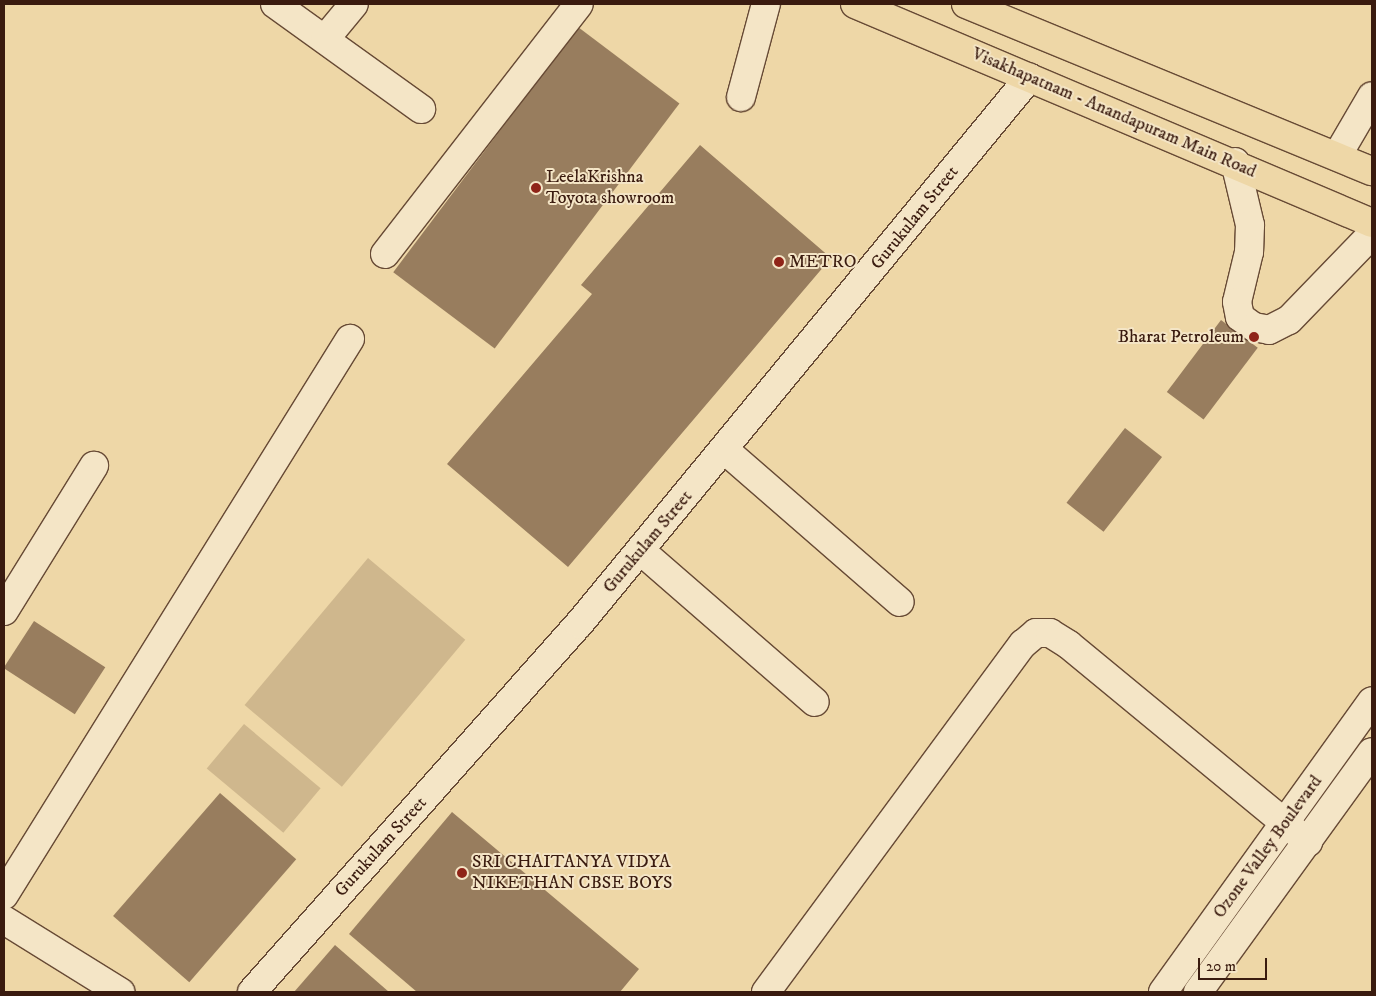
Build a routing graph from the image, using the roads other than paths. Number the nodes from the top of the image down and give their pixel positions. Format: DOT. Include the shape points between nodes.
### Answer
graph roads {
  1 [pos="276,4"];
  2 [pos="354,4"];
  3 [pos="579,4"];
  4 [pos="766,4"];
  5 [pos="854,4"];
  6 [pos="966,4"];
  7 [pos="325,39"];
  8 [pos="1029,78"];
  9 [pos="1372,96"];
  10 [pos="741,97"];
  11 [pos="421,109"];
  12 [pos="1336,156"];
  13 [pos="1235,162"];
  14 [pos="1372,172"];
  15 [pos="1372,223"];
  16 [pos="1372,234"];
  17 [pos="385,254"];
  18 [pos="350,339"];
  19 [pos="726,451"];
  20 [pos="94,466"];
  21 [pos="641,551"];
  22 [pos="900,602"];
  23 [pos="4,611"];
  24 [pos="815,702"];
  25 [pos="1372,702"];
  26 [pos="1372,752"];
  27 [pos="1285,824"];
  28 [pos="1308,842"];
  29 [pos="4,895"];
  30 [pos="4,920"];
  31 [pos="120,992"];
  32 [pos="252,992"];
  33 [pos="766,992"];
  34 [pos="1163,992"];
  35 [pos="1198,992"];
  1 -- 7 [label="street"];
  2 -- 7 [label="street"];
  3 -- 17 [label="street"];
  4 -- 10 [label="street"];
  5 -- 8 [label="main road, Visakhapatnam - Anandapuram Main Road"];
  6 -- 12 [label="main road"];
  7 -- 11 [label="street"];
  8 -- 13 [label="main road, Visakhapatnam - Anandapuram Main Road"];
  8 -- 19 [label="street, Gurukulam Street"];
  9 -- 12 [label="street"];
  12 -- 14 [label="main road"];
  13 -- 15 [label="main road, Visakhapatnam - Anandapuram Main Road"];
  13 -- 16 [label="street" via="1250,225 1249,252 1238,302 1240,317 1254,327 1269,330 1289,320"];
  18 -- 29 [label="street"];
  19 -- 21 [label="street, Gurukulam Street"];
  19 -- 22 [label="street"];
  20 -- 23 [label="street"];
  21 -- 24 [label="street"];
  21 -- 32 [label="street, Gurukulam Street"];
  25 -- 27 [label="street, Ozone Valley Boulevard"];
  26 -- 28 [label="street, Ozone Valley Boulevard"];
  27 -- 28 [label="street"];
  27 -- 33 [label="street" via="1069,644 1050,633 1036,633 1023,644"];
  27 -- 34 [label="street, Ozone Valley Boulevard"];
  28 -- 35 [label="street, Ozone Valley Boulevard"];
  30 -- 31 [label="street"];
}
